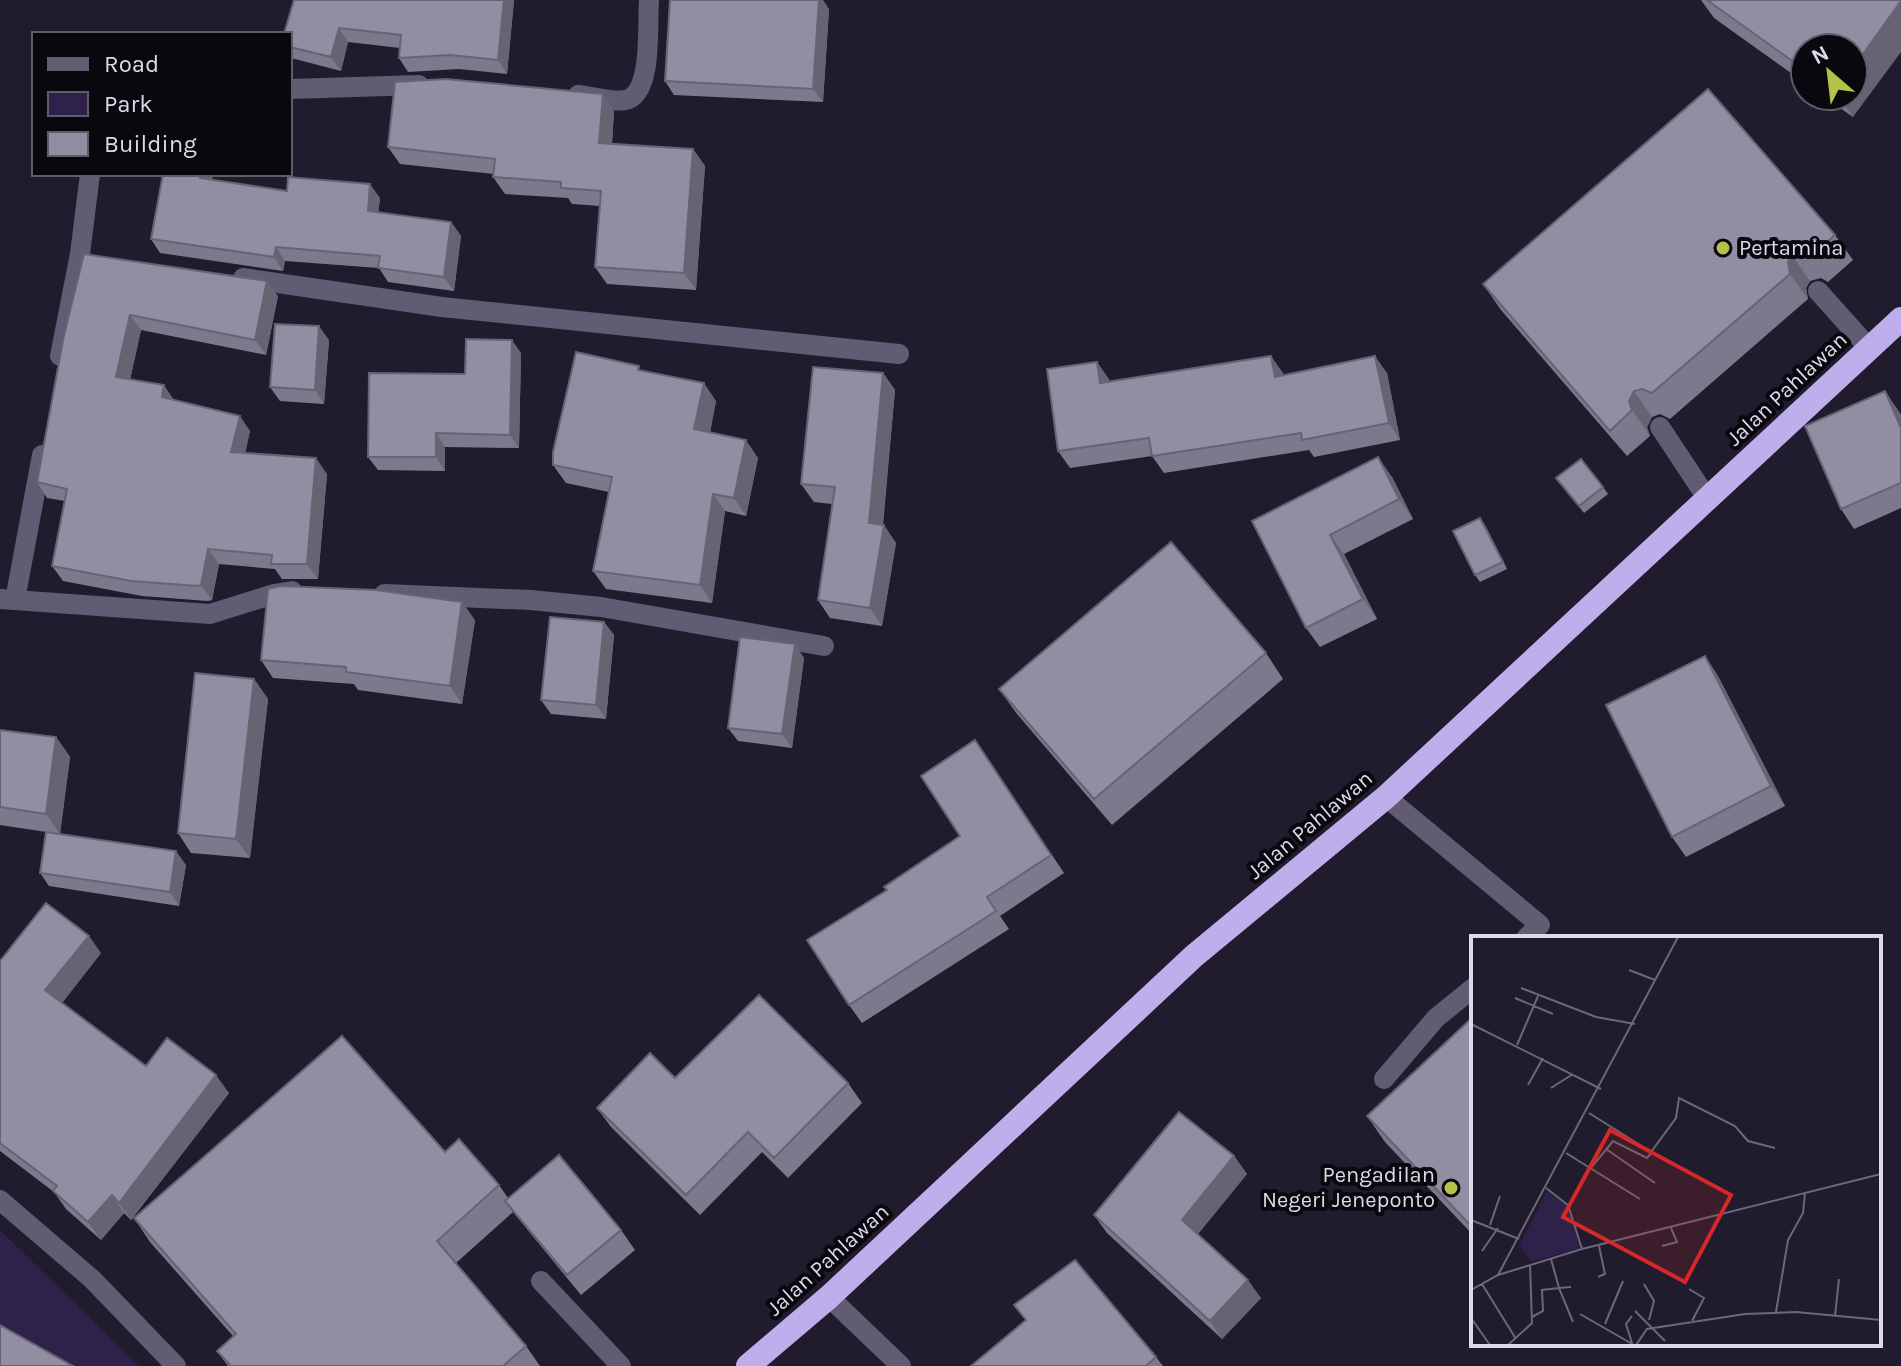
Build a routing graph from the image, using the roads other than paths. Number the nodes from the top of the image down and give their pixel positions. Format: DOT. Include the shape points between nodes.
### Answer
graph roads {
  1 [pos="649,0"];
  2 [pos="442,83"];
  3 [pos="292,89"];
  4 [pos="551,92"];
  5 [pos="90,176"];
  6 [pos="222,275"];
  7 [pos="1818,291"];
  8 [pos="1901,319"];
  9 [pos="1869,348"];
  10 [pos="899,354"];
  11 [pos="56,380"];
  12 [pos="1660,427"];
  13 [pos="44,443"];
  14 [pos="1707,498"];
  15 [pos="310,591"];
  16 [pos="358,593"];
  17 [pos="7,600"];
  18 [pos="824,646"];
  19 [pos="1386,797"];
  20 [pos="1539,934"];
  21 [pos="1471,990"];
  22 [pos="1384,1079"];
  23 [pos="0,1200"];
  24 [pos="541,1281"];
  25 [pos="829,1297"];
  26 [pos="176,1366"];
  27 [pos="621,1366"];
  28 [pos="748,1366"];
  29 [pos="901,1366"];
  1 -- 4 [label="street" via="647,60 639,91 621,100"];
  2 -- 3 [label="street"];
  5 -- 11 [label="street" via="88,256"];
  6 -- 10 [label="street" via="442,307"];
  7 -- 9 [label="street"];
  8 -- 9 [label="highway, Jalan Pahlawan"];
  9 -- 14 [label="highway, Jalan Pahlawan"];
  12 -- 14 [label="street"];
  13 -- 17 [label="street"];
  14 -- 19 [label="highway, Jalan Pahlawan"];
  15 -- 17 [label="street" via="274,594 210,614"];
  16 -- 18 [label="street" via="601,607"];
  19 -- 20 [label="street"];
  19 -- 25 [label="highway, Jalan Pahlawan" via="1194,956"];
  21 -- 22 [label="street" via="1436,1018"];
  23 -- 26 [label="street" via="92,1279"];
  24 -- 27 [label="street"];
  25 -- 28 [label="highway, Jalan Pahlawan"];
  25 -- 29 [label="street"];
}
